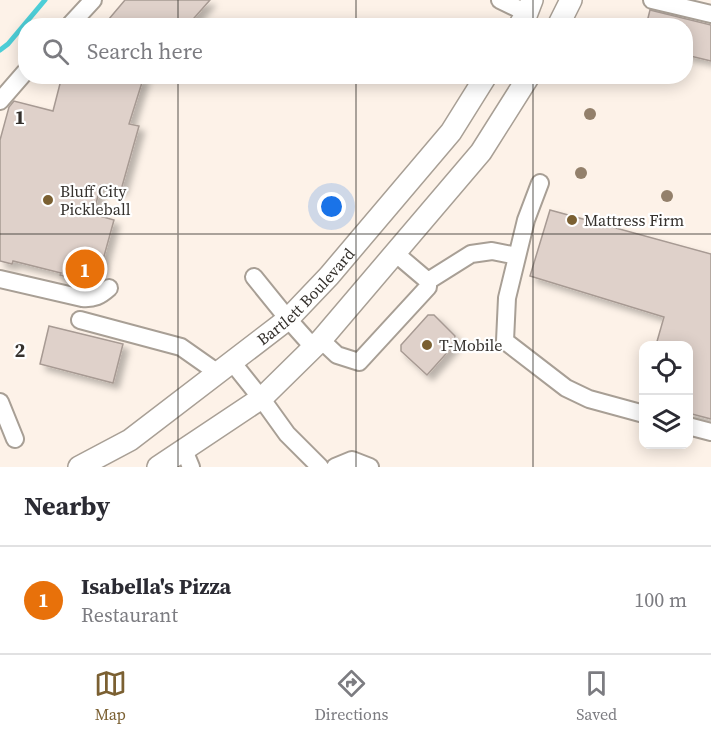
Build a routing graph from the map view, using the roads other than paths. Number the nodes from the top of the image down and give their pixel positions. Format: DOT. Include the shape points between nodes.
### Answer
graph roads {
  1 [pos="93,0"];
  2 [pos="500,0"];
  3 [pos="571,0"];
  4 [pos="652,0"];
  5 [pos="526,13"];
  6 [pos="711,14"];
  7 [pos="76,18"];
  8 [pos="562,18"];
  9 [pos="18,80"];
  10 [pos="481,84"];
  11 [pos="525,84"];
  12 [pos="0,101"];
  13 [pos="540,183"];
  14 [pos="395,253"];
  15 [pos="517,256"];
  16 [pos="254,277"];
  17 [pos="0,279"];
  18 [pos="429,281"];
  19 [pos="109,288"];
  20 [pos="288,319"];
  21 [pos="80,320"];
  22 [pos="317,343"];
  23 [pos="225,367"];
  24 [pos="261,399"];
  25 [pos="0,402"];
  26 [pos="639,413"];
  27 [pos="693,427"];
  28 [pos="711,432"];
  29 [pos="15,439"];
  30 [pos="187,458"];
  31 [pos="79,467"];
  32 [pos="158,467"];
  33 [pos="320,467"];
  34 [pos="335,467"];
  35 [pos="370,467"];
  1 -- 7 [label="lane"];
  2 -- 5 [label="lane"];
  3 -- 8 [label="main road"];
  4 -- 6 [label="lane"];
  9 -- 12 [label="lane"];
  10 -- 20 [label="main road, Bartlett Boulevard" via="451,132"];
  11 -- 14 [label="main road" via="481,152"];
  13 -- 15 [label="lane"];
  14 -- 18 [label="lane"];
  14 -- 22 [label="main road"];
  15 -- 18 [label="lane" via="492,251 471,254"];
  15 -- 26 [label="lane" via="507,298 505,341 566,388 589,399"];
  16 -- 20 [label="lane"];
  17 -- 19 [label="lane" via="92,299"];
  18 -- 22 [label="lane" via="428,287 359,362"];
  20 -- 22 [label="lane"];
  20 -- 23 [label="main road, Bartlett Boulevard"];
  21 -- 23 [label="lane" via="181,348"];
  22 -- 24 [label="main road"];
  23 -- 24 [label="lane"];
  23 -- 31 [label="main road, Bartlett Boulevard" via="130,440"];
  24 -- 30 [label="main road"];
  24 -- 33 [label="lane" via="287,434"];
  25 -- 29 [label="lane"];
  27 -- 28 [label="lane"];
  30 -- 32 [label="main road"];
  34 -- 35 [label="lane" via="352,459"];
}
